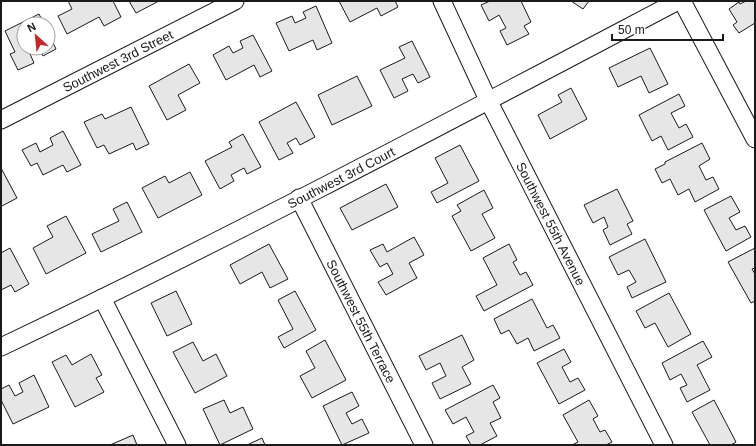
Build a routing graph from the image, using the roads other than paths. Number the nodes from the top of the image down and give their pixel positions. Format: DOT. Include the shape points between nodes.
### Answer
graph roads {
  1 [pos="235,1"];
  2 [pos="442,1"];
  3 [pos="678,1"];
  4 [pos="682,1"];
  5 [pos="488,100"];
  6 [pos="1,120"];
  7 [pos="755,139"];
  8 [pos="299,198"];
  9 [pos="102,298"];
  10 [pos="1,347"];
  11 [pos="177,445"];
  12 [pos="424,445"];
  13 [pos="664,445"];
  1 -- 6 [label="street, Southwest 3rd Street"];
  2 -- 5 [label="street, Southwest 55th Avenue"];
  3 -- 5 [label="street, Southwest 3rd Court"];
  4 -- 7 [label="street"];
  5 -- 8 [label="street, Southwest 3rd Court"];
  5 -- 13 [label="street, Southwest 55th Avenue"];
  8 -- 9 [label="street, Southwest 3rd Court"];
  8 -- 12 [label="street, Southwest 55th Terrace"];
  9 -- 10 [label="street, Southwest 3rd Court"];
  9 -- 11 [label="street"];
}
